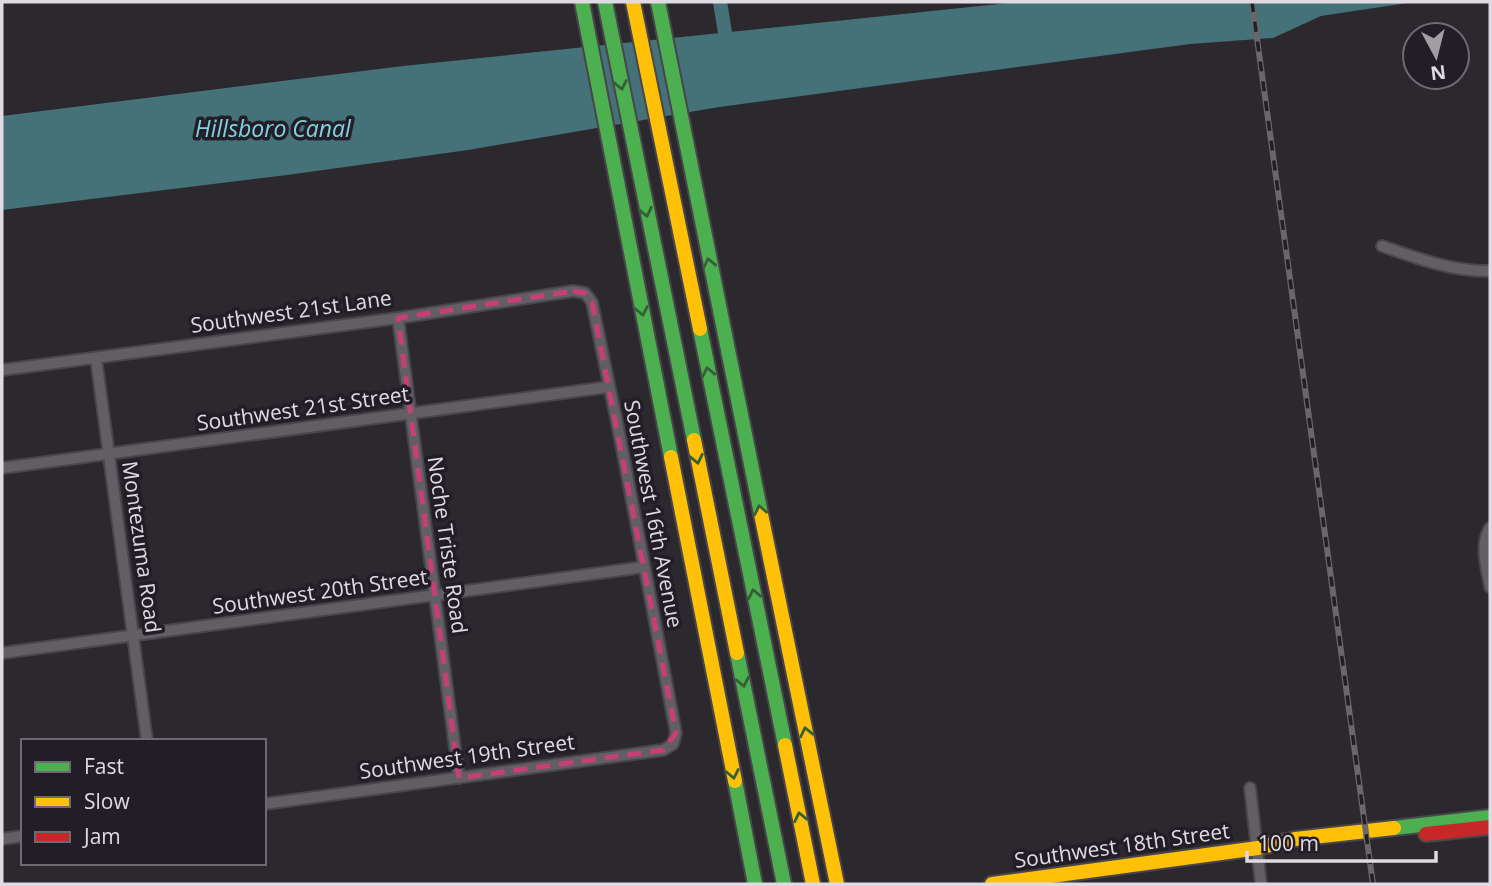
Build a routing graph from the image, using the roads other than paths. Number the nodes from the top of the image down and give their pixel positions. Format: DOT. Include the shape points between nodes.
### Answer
graph roads {
  1 [pos="582,2"];
  2 [pos="605,2"];
  3 [pos="633,2"];
  4 [pos="658,2"];
  5 [pos="1382,246"];
  6 [pos="1490,271"];
  7 [pos="585,293"];
  8 [pos="398,318"];
  9 [pos="96,358"];
  10 [pos="2,370"];
  11 [pos="608,387"];
  12 [pos="410,414"];
  13 [pos="109,454"];
  14 [pos="2,468"];
  15 [pos="1490,528"];
  16 [pos="643,567"];
  17 [pos="1490,587"];
  18 [pos="435,596"];
  19 [pos="133,636"];
  20 [pos="2,653"];
  21 [pos="147,739"];
  22 [pos="673,744"];
  23 [pos="459,778"];
  24 [pos="1250,788"];
  25 [pos="266,804"];
  26 [pos="1490,817"];
  27 [pos="1490,827"];
  28 [pos="21,836"];
  29 [pos="2,839"];
  30 [pos="1258,849"];
  31 [pos="755,884"];
  32 [pos="784,884"];
  33 [pos="813,884"];
  34 [pos="836,884"];
  35 [pos="992,884"];
  36 [pos="1261,884"];
  1 -- 31 [label="main road, one-way"];
  2 -- 32 [label="main road, one-way"];
  33 -- 3 [label="main road, one-way"];
  34 -- 4 [label="main road, one-way"];
  5 -- 6 [label="street" via="1470,271"];
  7 -- 8 [label="street, Southwest 21st Lane" via="573,291"];
  7 -- 11 [label="street, Southwest 16th Avenue" via="592,302"];
  8 -- 9 [label="street, Southwest 21st Lane"];
  8 -- 12 [label="street, Noche Triste Road"];
  9 -- 10 [label="street, Southwest 21st Lane"];
  9 -- 13 [label="street, Montezuma Road"];
  11 -- 12 [label="street, Southwest 21st Street"];
  11 -- 16 [label="street, Southwest 16th Avenue"];
  12 -- 13 [label="street, Southwest 21st Street"];
  12 -- 18 [label="street, Noche Triste Road"];
  13 -- 14 [label="street, Southwest 21st Street"];
  13 -- 19 [label="street, Montezuma Road"];
  15 -- 17 [label="street" via="1484,541"];
  16 -- 18 [label="street, Southwest 20th Street"];
  16 -- 22 [label="street, Southwest 16th Avenue" via="676,733"];
  18 -- 19 [label="street, Southwest 20th Street"];
  18 -- 23 [label="street, Noche Triste Road"];
  19 -- 20 [label="street, Southwest 20th Street"];
  19 -- 21 [label="street, Montezuma Road"];
  22 -- 23 [label="street, Southwest 19th Street" via="663,750"];
  23 -- 25 [label="street, Southwest 19th Street"];
  24 -- 30 [label="street"];
  26 -- 30 [label="main road, Southwest 18th Street" via="1295,839"];
  27 -- 30 [label="main road, Southwest 18th Street" via="1300,849"];
  28 -- 29 [label="street"];
  30 -- 35 [label="main road, Southwest 18th Street"];
  30 -- 36 [label="street"];
}
